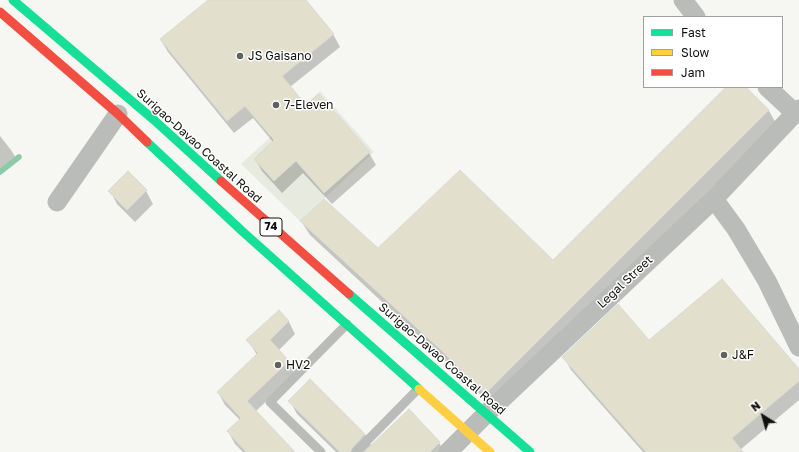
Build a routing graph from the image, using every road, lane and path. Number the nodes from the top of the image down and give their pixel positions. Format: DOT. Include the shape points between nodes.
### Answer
graph roads {
  1 [pos="13,0"];
  2 [pos="683,0"];
  3 [pos="0,12"];
  4 [pos="695,16"];
  5 [pos="768,88"];
  6 [pos="797,111"];
  7 [pos="118,114"];
  8 [pos="147,127"];
  9 [pos="714,199"];
  10 [pos="57,202"];
  11 [pos="250,223"];
  12 [pos="347,324"];
  13 [pos="799,347"];
  14 [pos="418,388"];
  15 [pos="486,414"];
  16 [pos="467,432"];
  17 [pos="321,452"];
  18 [pos="356,452"];
  19 [pos="448,452"];
  20 [pos="490,452"];
  21 [pos="530,452"];
  1 -- 8 [label="highway, Surigao-Davao Coastal Road / 74"];
  2 -- 4 [label="street"];
  3 -- 7 [label="highway, Surigao-Davao Coastal Road / 74"];
  5 -- 6 [label="street"];
  6 -- 9 [label="street, Legal Street"];
  7 -- 8 [label="highway, Surigao-Davao Coastal Road / 74"];
  7 -- 10 [label="street"];
  8 -- 11 [label="highway, Surigao-Davao Coastal Road / 74"];
  8 -- 11 [label="highway, Surigao-Davao Coastal Road / 74"];
  9 -- 13 [label="street" via="736,229 767,282"];
  9 -- 15 [label="street, Legal Street"];
  11 -- 12 [label="highway, Surigao-Davao Coastal Road / 74"];
  11 -- 15 [label="highway, Surigao-Davao Coastal Road / 74"];
  12 -- 14 [label="highway, Surigao-Davao Coastal Road / 74"];
  12 -- 17 [label="lane" via="270,402"];
  14 -- 16 [label="highway, Surigao-Davao Coastal Road / 74"];
  14 -- 18 [label="lane"];
  15 -- 16 [label="street, Legal Street"];
  15 -- 21 [label="highway, Surigao-Davao Coastal Road / 74"];
  16 -- 19 [label="street, Legal Street"];
  16 -- 20 [label="highway, Surigao-Davao Coastal Road / 74"];
}
